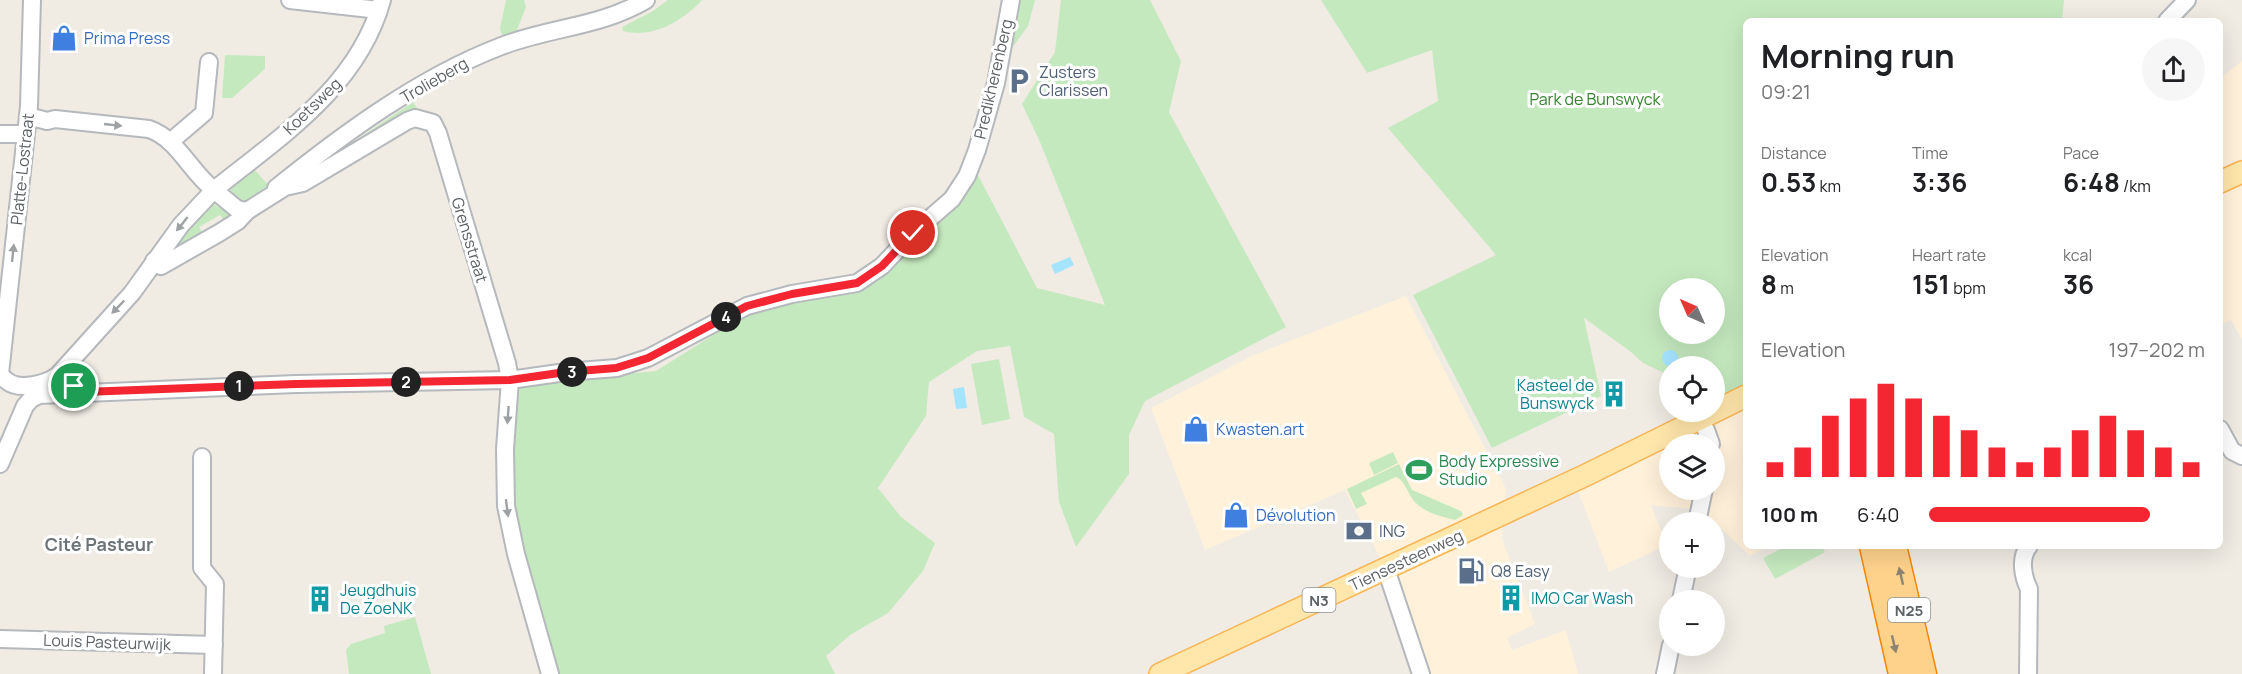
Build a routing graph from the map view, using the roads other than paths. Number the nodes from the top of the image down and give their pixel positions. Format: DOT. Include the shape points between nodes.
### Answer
graph roads {
  1 [pos="32,0"];
  2 [pos="290,0"];
  3 [pos="646,0"];
  4 [pos="1011,0"];
  5 [pos="2187,0"];
  6 [pos="381,5"];
  7 [pos="2170,18"];
  8 [pos="210,62"];
  9 [pos="28,116"];
  10 [pos="0,134"];
  11 [pos="25,134"];
  12 [pos="170,142"];
  13 [pos="2242,172"];
  14 [pos="2223,181"];
  15 [pos="214,190"];
  16 [pos="248,210"];
  17 [pos="154,261"];
  18 [pos="65,366"];
  19 [pos="0,374"];
  20 [pos="510,380"];
  21 [pos="84,392"];
  22 [pos="1743,397"];
  23 [pos="1743,412"];
  24 [pos="1713,434"];
  25 [pos="2223,434"];
  26 [pos="4,439"];
  27 [pos="1659,452"];
  28 [pos="2242,456"];
  29 [pos="202,457"];
  30 [pos="0,464"];
  31 [pos="1586,475"];
  32 [pos="1873,549"];
  33 [pos="1895,549"];
  34 [pos="2027,549"];
  35 [pos="1386,569"];
  36 [pos="0,639"];
  37 [pos="214,645"];
  38 [pos="1669,656"];
  39 [pos="213,674"];
  40 [pos="550,674"];
  41 [pos="1160,674"];
  42 [pos="1421,674"];
  43 [pos="1665,674"];
  44 [pos="1901,674"];
  45 [pos="1924,674"];
  46 [pos="2028,674"];
  1 -- 9 [label="street, Platte-Lostraat"];
  2 -- 6 [label="street"];
  3 -- 16 [label="street, Trolieberg" via="604,20 502,45 473,57 351,131"];
  4 -- 20 [label="street, Predikherenberg" via="996,83 967,176 952,199 882,266 857,283 747,306 648,358 616,368"];
  5 -- 7 [label="street"];
  6 -- 15 [label="street, Koetsweg" via="361,52 333,89"];
  8 -- 12 [label="street" via="204,113"];
  9 -- 11 [label="street, Platte-Lostraat"];
  9 -- 12 [label="street, one-way" via="149,129"];
  10 -- 11 [label="street"];
  19 -- 11 [label="street, Platte-Lostraat, one-way"];
  12 -- 15 [label="street"];
  13 -- 14 [label="main road"];
  15 -- 16 [label="street" via="237,209"];
  15 -- 17 [label="street, Koetsweg, one-way"];
  16 -- 17 [label="street, Grensstraat" via="171,261 161,266"];
  16 -- 20 [label="street, Grensstraat" via="285,187 303,183 406,121 415,118 433,123"];
  17 -- 18 [label="street, Koetsweg, one-way" via="132,292"];
  18 -- 19 [label="street, Koetsweg" via="46,383 16,386"];
  18 -- 21 [label="street" via="74,386"];
  20 -- 21 [label="street, Predikherenberg"];
  20 -- 40 [label="street, Grensstraat, one-way" via="506,506"];
  21 -- 26 [label="street, Predikherenberg" via="31,399"];
  22 -- 31 [label="main road, Tiensesteenweg / N3"];
  23 -- 24 [label="main road"];
  25 -- 28 [label="street" via="2232,451"];
  26 -- 30 [label="street"];
  27 -- 31 [label="main road, Tiensesteenweg / N3"];
  29 -- 37 [label="street" via="202,568 215,584"];
  31 -- 35 [label="main road, Tiensesteenweg / N3"];
  32 -- 44 [label="highway, N25, one-way"];
  45 -- 33 [label="highway, N25, one-way"];
  34 -- 46 [label="street" via="2024,578 2029,589"];
  35 -- 41 [label="main road, Tiensesteenweg / N3"];
  35 -- 42 [label="street"];
  36 -- 37 [label="street, Louis Pasteurwijk"];
  37 -- 39 [label="street"];
  38 -- 43 [label="street"];
}
